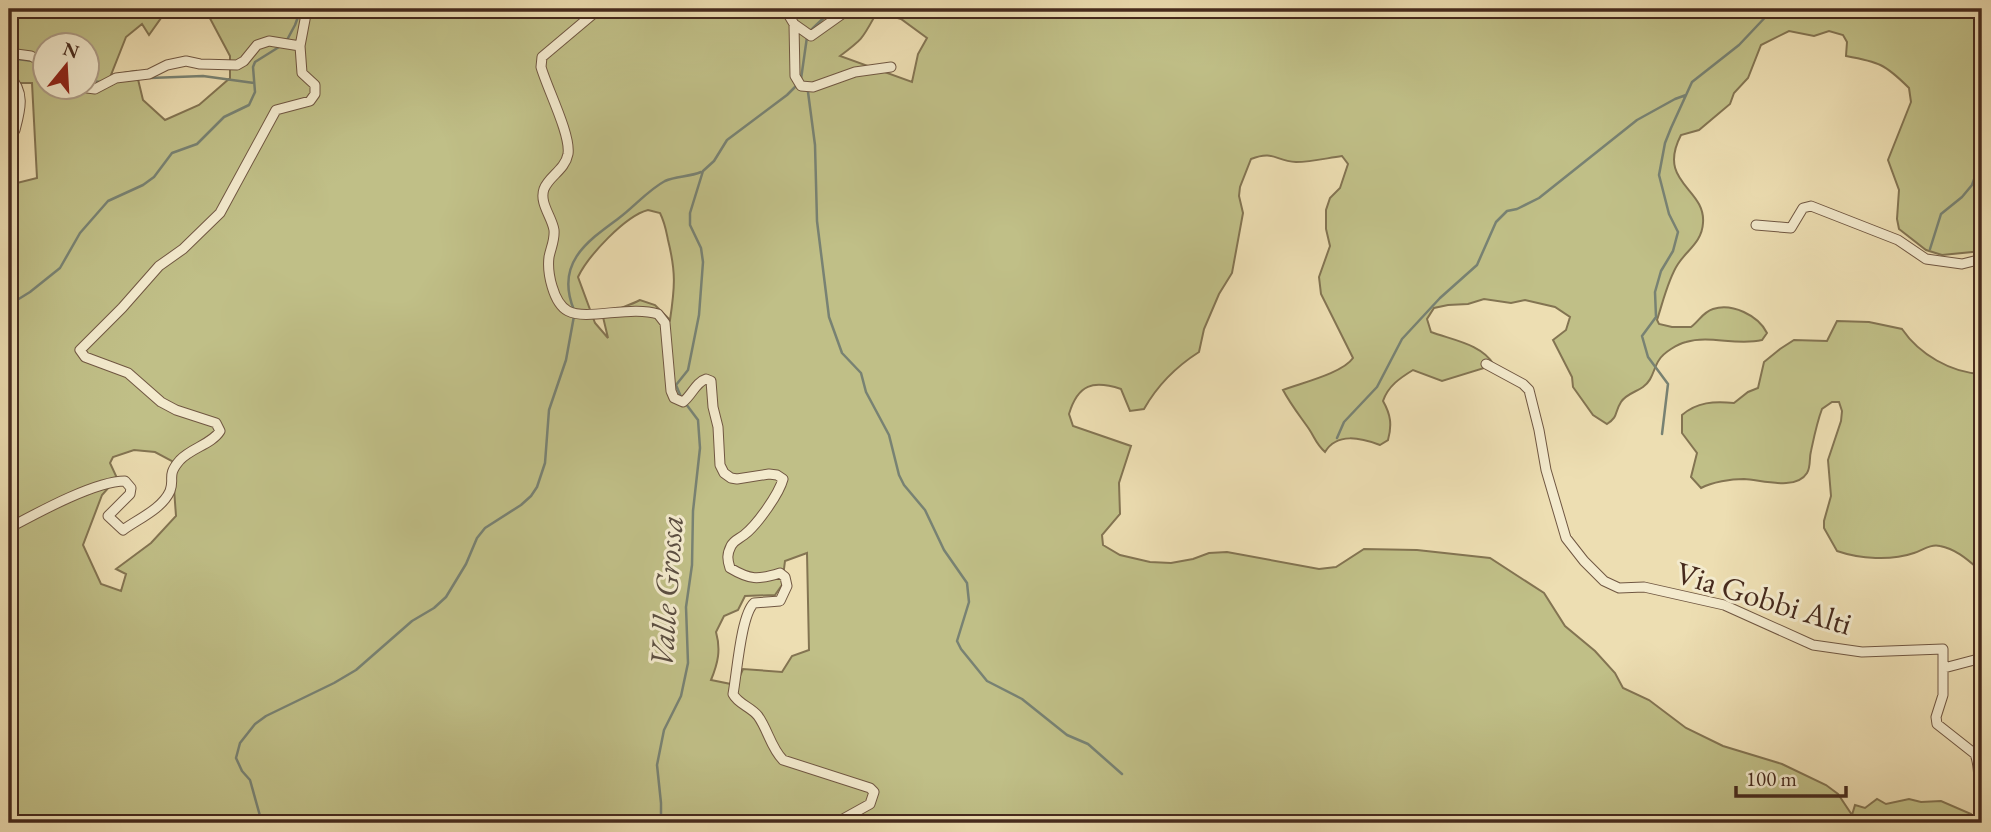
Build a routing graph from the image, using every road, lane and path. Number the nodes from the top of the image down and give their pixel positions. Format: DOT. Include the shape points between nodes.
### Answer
graph roads {
  1 [pos="307,9"];
  2 [pos="599,9"];
  3 [pos="785,9"];
  4 [pos="849,9"];
  5 [pos="794,24"];
  6 [pos="300,46"];
  7 [pos="9,53"];
  8 [pos="32,57"];
  9 [pos="891,67"];
  10 [pos="9,76"];
  11 [pos="102,85"];
  12 [pos="15,131"];
  13 [pos="1756,225"];
  14 [pos="1982,259"];
  15 [pos="1486,364"];
  16 [pos="9,528"];
  17 [pos="1982,658"];
  18 [pos="1944,668"];
  19 [pos="1982,802"];
  20 [pos="830,823"];
  1 -- 6 [label="street"];
  2 -- 20 [label="street" via="542,57 541,67 568,153 542,198 553,226 549,272 562,307 570,312 658,314 665,323 674,398 683,401 700,381 711,381 724,473 737,479 769,474 783,479 752,526 733,542 727,557 730,568 738,572 758,579 780,573 787,586 780,601 749,607 733,694 756,713 783,760 874,793 870,804"];
  3 -- 5 [label="street"];
  4 -- 5 [label="street" via="811,36"];
  5 -- 9 [label="street" via="795,76 801,86"];
  6 -- 11 [label="street" via="269,41 257,45 237,65 186,61"];
  6 -- 16 [label="street" via="302,73 315,85 310,101 276,110 220,213 159,266 80,350 85,358 128,373 176,411 216,423 220,431 216,438 182,457 170,476 170,491 160,504 123,530 108,516 130,494 125,481 61,502"];
  7 -- 8 [label="street"];
  10 -- 12 [label="street" via="20,90"];
  13 -- 14 [label="street" via="1791,228 1803,208 1811,206 1898,240 1926,259 1962,264"];
  15 -- 18 [label="street, Via Gobbi Alti" via="1529,390 1566,538 1604,581 1619,588 1644,587 1724,604 1813,645 1862,652 1940,648"];
  17 -- 18 [label="street"];
  18 -- 19 [label="street" via="1937,724 1978,758"];
}
